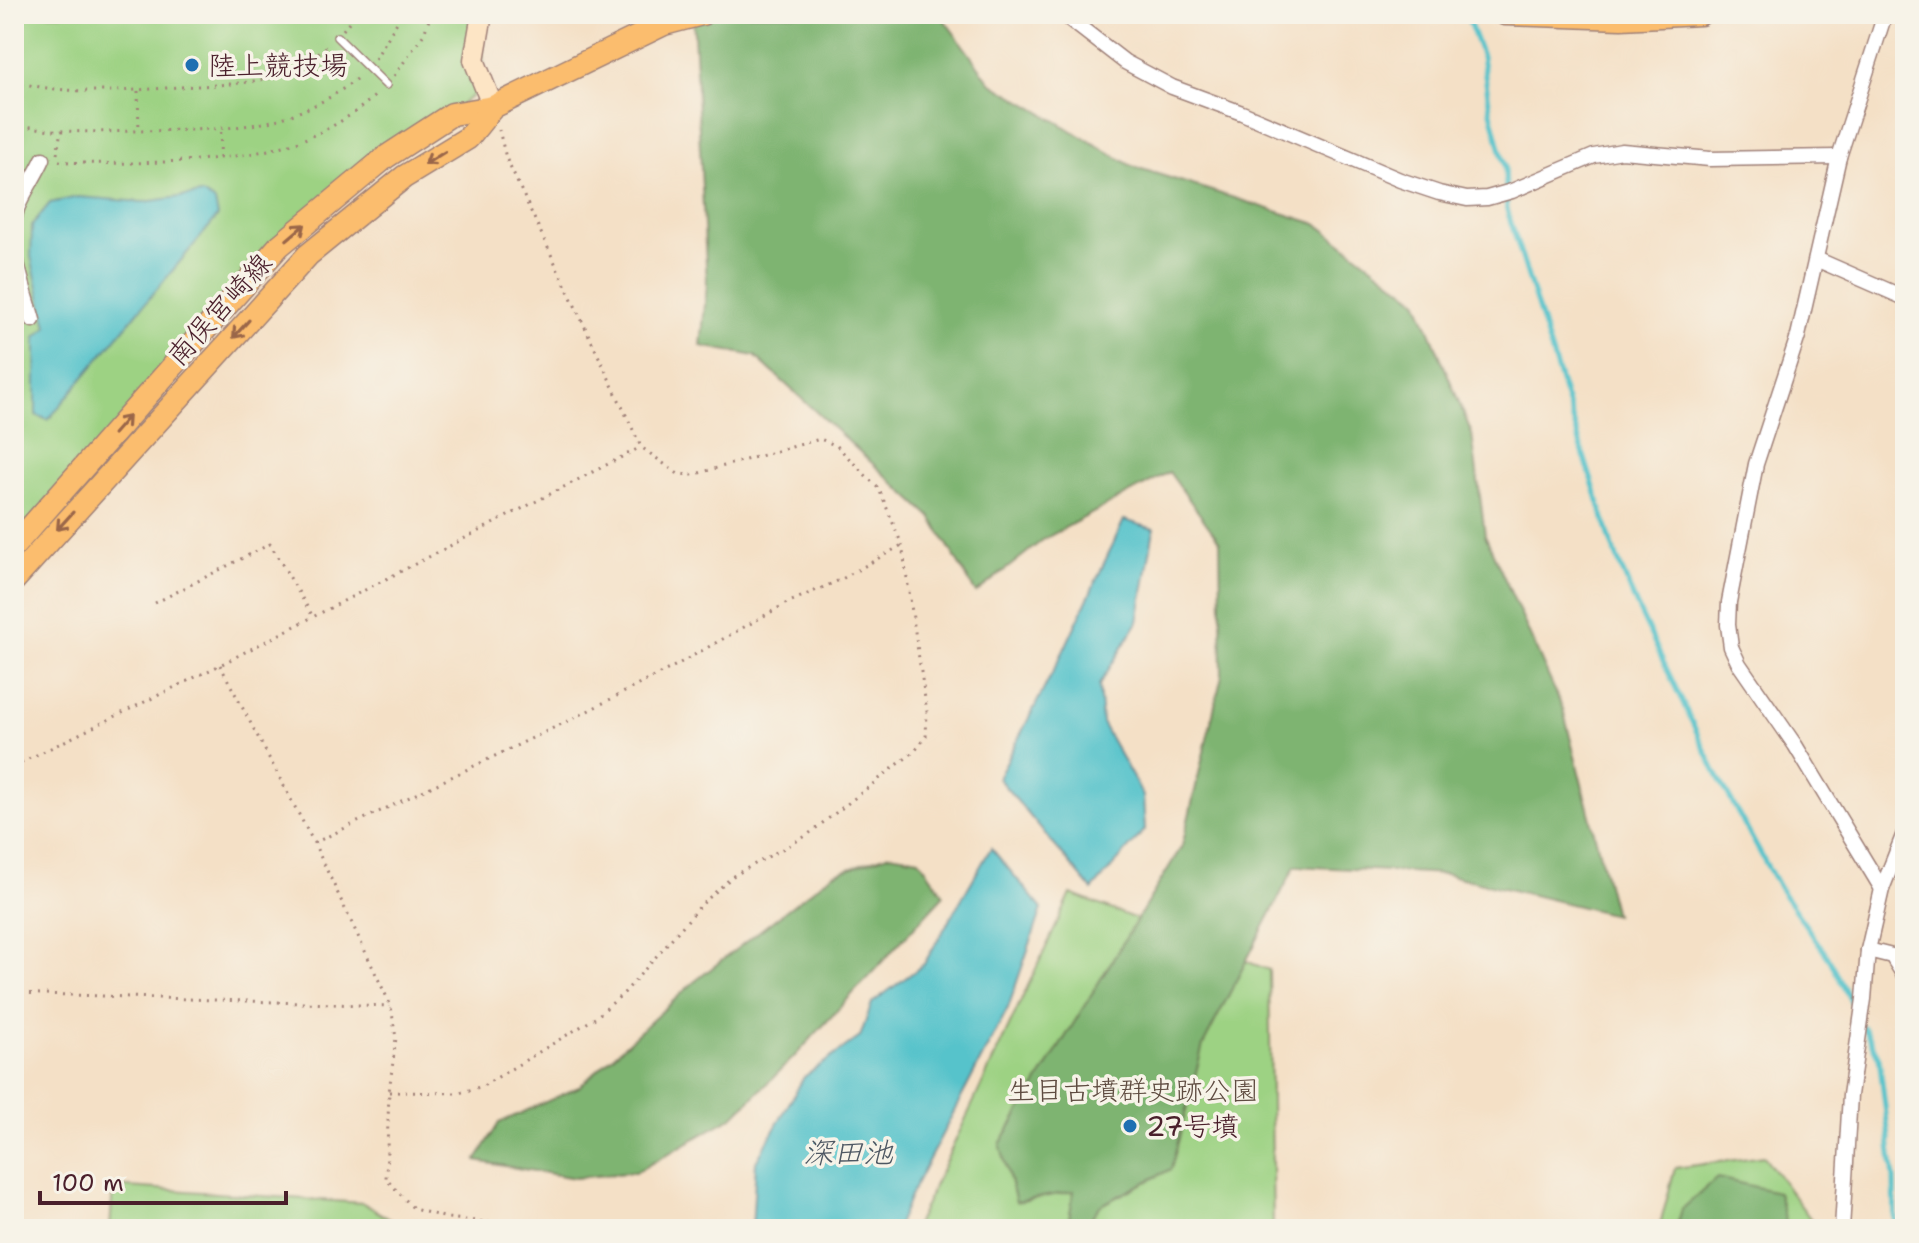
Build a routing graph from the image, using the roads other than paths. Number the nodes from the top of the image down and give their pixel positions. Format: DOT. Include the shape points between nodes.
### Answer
graph roads {
  1 [pos="482,14"];
  2 [pos="702,14"];
  3 [pos="1063,14"];
  4 [pos="1505,14"];
  5 [pos="1700,14"];
  6 [pos="1885,14"];
  7 [pos="337,37"];
  8 [pos="386,85"];
  9 [pos="493,107"];
  10 [pos="1839,157"];
  11 [pos="43,159"];
  12 [pos="1816,259"];
  13 [pos="16,267"];
  14 [pos="1905,298"];
  15 [pos="33,320"];
  16 [pos="14,546"];
  17 [pos="14,580"];
  18 [pos="1905,831"];
  19 [pos="1882,889"];
  20 [pos="1868,950"];
  21 [pos="1905,977"];
  22 [pos="1842,1229"];
  1 -- 9 [label="street" via="474,60"];
  2 -- 9 [label="main road, 南俣宮崎線" via="664,24"];
  3 -- 10 [label="street" via="1125,62 1172,87 1400,180 1467,199 1512,191 1594,156 1622,151 1710,159"];
  4 -- 5 [label="main road"];
  6 -- 10 [label="street"];
  7 -- 8 [label="lane"];
  16 -- 9 [label="main road, 南俣宮崎線, one-way" via="279,246 386,157 452,114"];
  9 -- 17 [label="main road, 南俣宮崎線, one-way" via="468,138 404,177 308,255"];
  10 -- 12 [label="street"];
  11 -- 13 [label="street" via="18,208"];
  12 -- 14 [label="street"];
  12 -- 19 [label="street" via="1798,336 1756,464 1728,625 1739,664"];
  13 -- 15 [label="street"];
  18 -- 19 [label="street"];
  19 -- 20 [label="street"];
  20 -- 21 [label="street" via="1892,956"];
  20 -- 22 [label="street" via="1850,1095"];
}
